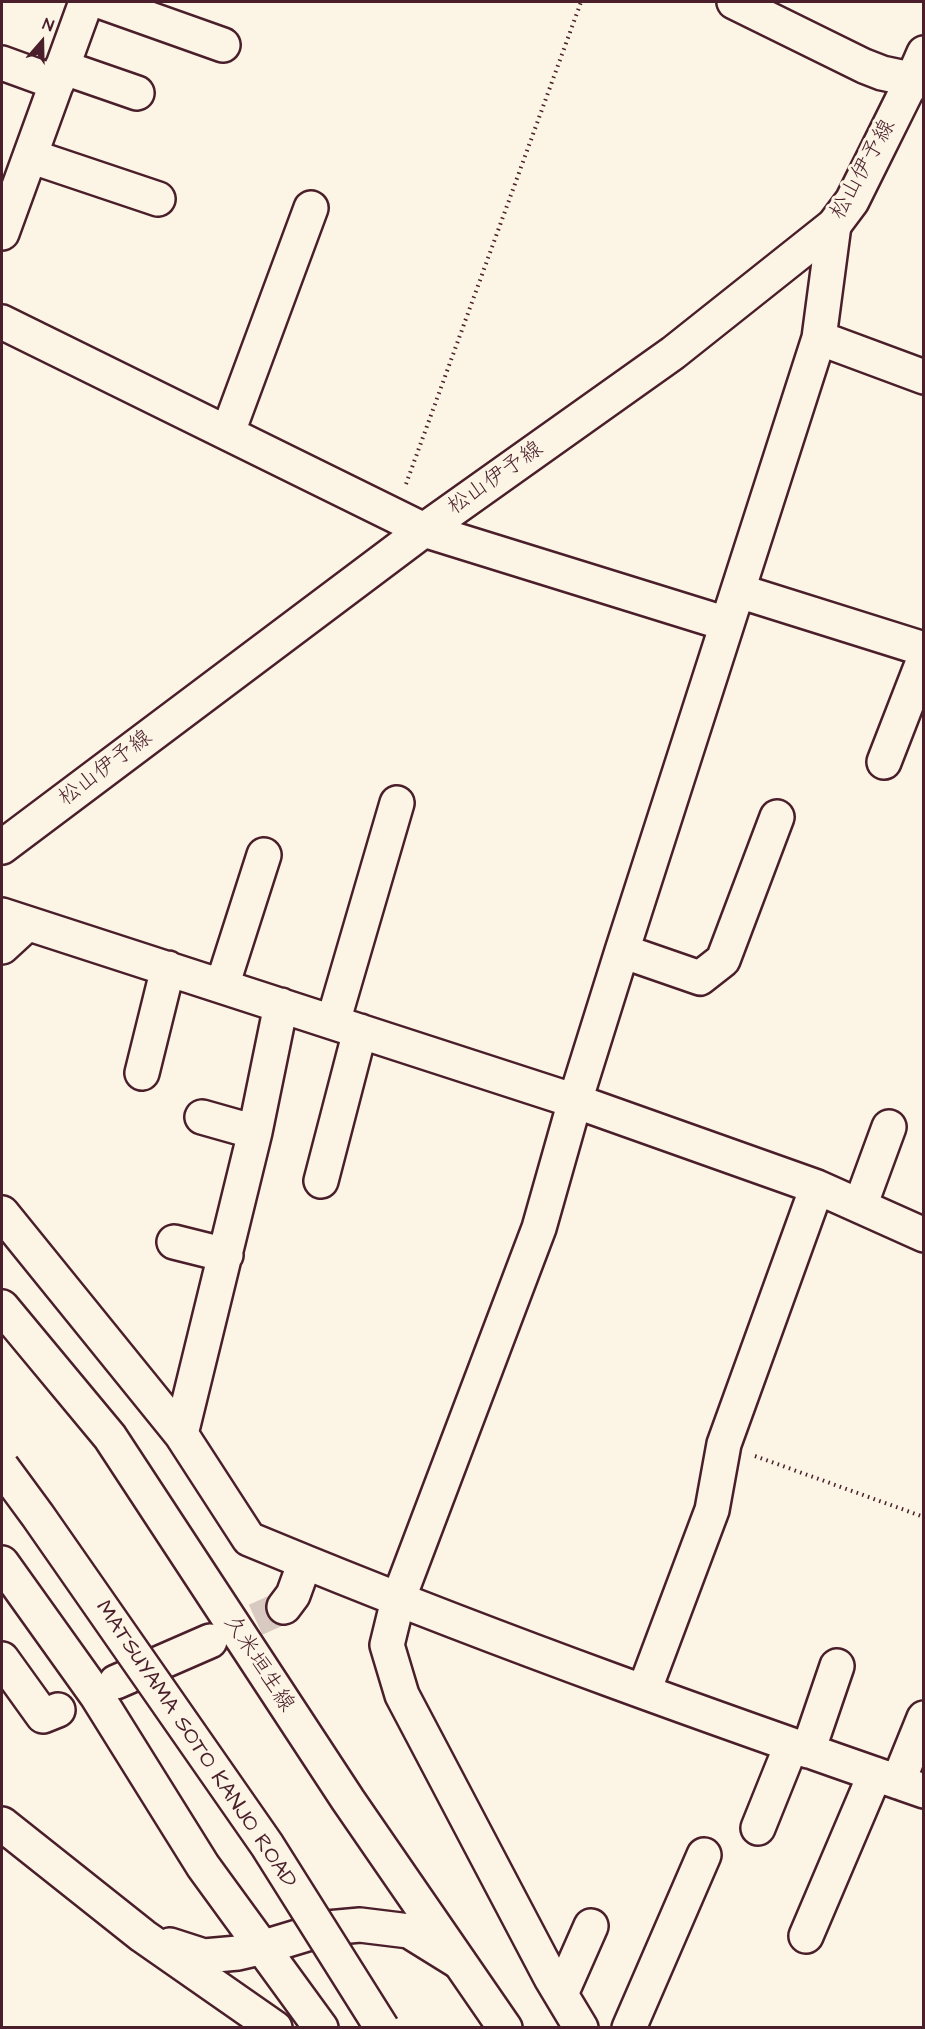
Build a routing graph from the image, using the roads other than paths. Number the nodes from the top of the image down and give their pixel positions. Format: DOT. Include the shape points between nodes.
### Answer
graph roads {
  1 [pos="86,2"];
  2 [pos="102,2"];
  3 [pos="734,2"];
  4 [pos="223,45"];
  5 [pos="2,63"];
  6 [pos="920,71"];
  7 [pos="60,75"];
  8 [pos="137,93"];
  9 [pos="30,156"];
  10 [pos="158,199"];
  11 [pos="311,208"];
  12 [pos="5,216"];
  13 [pos="834,225"];
  14 [pos="2,322"];
  15 [pos="819,338"];
  16 [pos="924,377"];
  17 [pos="228,432"];
  18 [pos="424,530"];
  19 [pos="738,591"];
  20 [pos="727,624"];
  21 [pos="924,649"];
  22 [pos="924,658"];
  23 [pos="884,762"];
  24 [pos="397,803"];
  25 [pos="777,817"];
  26 [pos="2,847"];
  27 [pos="264,855"];
  28 [pos="14,920"];
  29 [pos="2,947"];
  30 [pos="622,951"];
  31 [pos="168,968"];
  32 [pos="222,986"];
  33 [pos="281,1005"];
  34 [pos="347,1027"];
  35 [pos="142,1073"];
  36 [pos="575,1101"];
  37 [pos="202,1117"];
  38 [pos="889,1127"];
  39 [pos="255,1132"];
  40 [pos="321,1181"];
  41 [pos="817,1187"];
  42 [pos="860,1206"];
  43 [pos="2,1213"];
  44 [pos="924,1235"];
  45 [pos="174,1242"];
  46 [pos="226,1255"];
  47 [pos="2,1307"];
  48 [pos="181,1434"];
  49 [pos="2,1467"];
  50 [pos="305,1562"];
  51 [pos="2,1563"];
  52 [pos="398,1600"];
  53 [pos="284,1607"];
  54 [pos="210,1641"];
  55 [pos="2,1659"];
  56 [pos="837,1666"];
  57 [pos="116,1682"];
  58 [pos="644,1691"];
  59 [pos="58,1710"];
  60 [pos="924,1718"];
  61 [pos="800,1748"];
  62 [pos="899,1782"];
  63 [pos="2,1824"];
  64 [pos="758,1828"];
  65 [pos="704,1855"];
  66 [pos="591,1926"];
  67 [pos="143,1936"];
  68 [pos="806,1936"];
  69 [pos="264,1947"];
  70 [pos="459,1962"];
  71 [pos="561,1994"];
  72 [pos="275,2028"];
  73 [pos="321,2028"];
  74 [pos="382,2028"];
  75 [pos="505,2028"];
  76 [pos="581,2028"];
  77 [pos="629,2028"];
  1 -- 7 [label="main road"];
  2 -- 4 [label="main road"];
  3 -- 6 [label="main road" via="882,73"];
  5 -- 7 [label="main road"];
  6 -- 13 [label="main road, 松山伊予線" via="852,201"];
  7 -- 8 [label="main road"];
  7 -- 9 [label="main road"];
  9 -- 10 [label="main road"];
  9 -- 12 [label="main road"];
  11 -- 17 [label="main road"];
  13 -- 15 [label="main road"];
  13 -- 18 [label="main road, 松山伊予線" via="674,353"];
  14 -- 17 [label="main road"];
  15 -- 16 [label="main road"];
  15 -- 19 [label="main road"];
  17 -- 18 [label="main road"];
  18 -- 20 [label="main road"];
  18 -- 26 [label="main road, 松山伊予線"];
  19 -- 20 [label="main road"];
  19 -- 21 [label="main road"];
  20 -- 30 [label="main road"];
  22 -- 23 [label="main road"];
  24 -- 34 [label="main road"];
  25 -- 30 [label="main road" via="723,960 700,978"];
  27 -- 32 [label="main road"];
  28 -- 29 [label="main road"];
  28 -- 31 [label="main road"];
  30 -- 36 [label="main road"];
  31 -- 32 [label="main road"];
  31 -- 35 [label="main road"];
  32 -- 33 [label="main road"];
  33 -- 34 [label="main road"];
  33 -- 39 [label="main road"];
  34 -- 36 [label="main road"];
  34 -- 40 [label="main road"];
  36 -- 41 [label="main road"];
  36 -- 52 [label="main road" via="539,1228"];
  37 -- 39 [label="main road"];
  38 -- 42 [label="main road"];
  39 -- 46 [label="main road"];
  41 -- 42 [label="main road"];
  41 -- 58 [label="main road" via="724,1444 712,1510"];
  42 -- 44 [label="main road"];
  43 -- 48 [label="main road"];
  45 -- 46 [label="main road"];
  46 -- 48 [label="main road"];
  47 -- 70 [label="main road, 久米垣生線" via="110,1437 329,1772"];
  48 -- 50 [label="main road" via="249,1539"];
  49 -- 74 [label="main road, MATSUYAMA SOTO KANJO ROAD, bridge" via="267,1845"];
  50 -- 52 [label="main road"];
  50 -- 53 [label="main road" via="293,1595"];
  51 -- 69 [label="main road" via="96,1696 203,1866"];
  52 -- 58 [label="main road"];
  52 -- 71 [label="main road" via="387,1645 402,1695"];
  54 -- 57 [label="main road"];
  55 -- 59 [label="main road" via="43,1716"];
  56 -- 61 [label="main road"];
  58 -- 61 [label="main road"];
  60 -- 62 [label="main road"];
  61 -- 62 [label="main road"];
  61 -- 64 [label="main road"];
  62 -- 68 [label="main road"];
  63 -- 67 [label="main road"];
  65 -- 77 [label="main road"];
  66 -- 71 [label="main road"];
  67 -- 69 [label="main road" via="204,1956"];
  67 -- 72 [label="main road"];
  69 -- 70 [label="main road" via="327,1928 360,1925 409,1931"];
  69 -- 73 [label="main road"];
  70 -- 75 [label="main road, 久米垣生線"];
  71 -- 76 [label="main road"];
}
